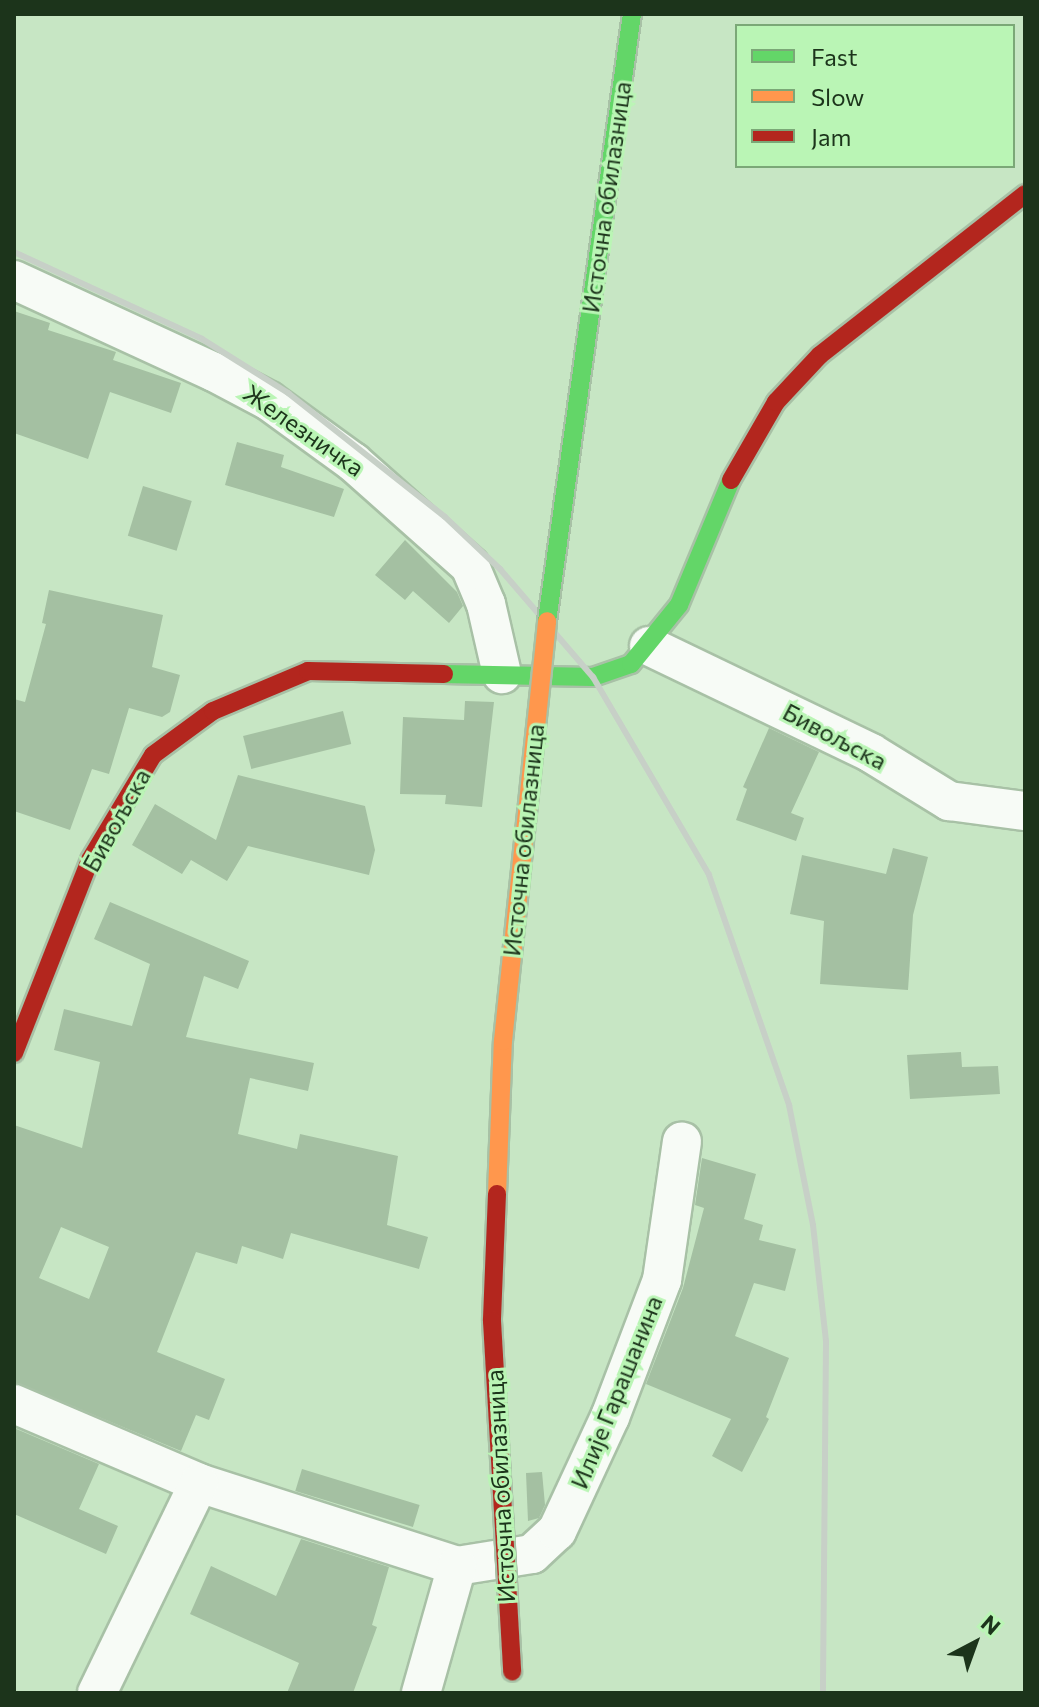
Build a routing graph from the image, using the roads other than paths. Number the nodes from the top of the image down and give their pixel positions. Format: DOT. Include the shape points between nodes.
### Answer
graph roads {
  1 [pos="632,14"];
  2 [pos="1025,194"];
  3 [pos="14,280"];
  4 [pos="649,646"];
  5 [pos="502,674"];
  6 [pos="1025,811"];
  7 [pos="14,1053"];
  8 [pos="682,1141"];
  9 [pos="14,1404"];
  10 [pos="199,1483"];
  11 [pos="457,1566"];
  12 [pos="512,1671"];
  13 [pos="97,1693"];
  14 [pos="421,1693"];
  1 -- 12 [label="main road, Источна обилазница, bridge" via="538,697 503,1041 492,1336"];
  2 -- 4 [label="main road, Бивољска" via="820,355 776,402 737,467 679,605"];
  3 -- 5 [label="street, Железничка" via="269,401 353,462 470,566 486,604"];
  4 -- 5 [label="main road, Бивољска" via="610,675"];
  4 -- 6 [label="street, Бивољска" via="871,753 949,801"];
  5 -- 7 [label="main road, Бивољска" via="308,671 213,711 153,755 90,860"];
  8 -- 11 [label="street, Илије Гарашанина" via="662,1280 610,1417 557,1531 532,1554"];
  9 -- 10 [label="street, Илије Гарашанина"];
  10 -- 11 [label="street, Илије Гарашанина"];
  10 -- 13 [label="street"];
  11 -- 14 [label="street"];
}
